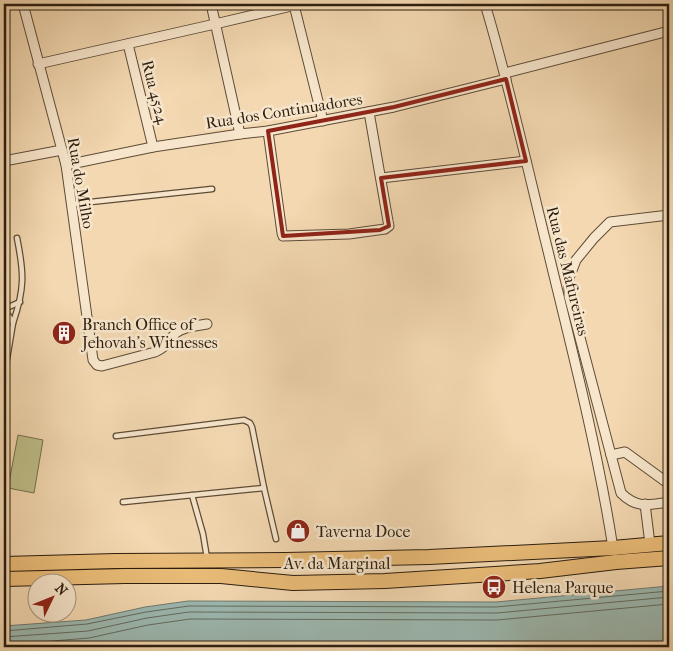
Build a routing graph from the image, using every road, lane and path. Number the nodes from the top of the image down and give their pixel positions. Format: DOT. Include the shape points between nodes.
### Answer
graph roads {
  1 [pos="23,4"];
  2 [pos="211,4"];
  3 [pos="297,4"];
  4 [pos="486,4"];
  5 [pos="215,24"];
  6 [pos="669,31"];
  7 [pos="128,44"];
  8 [pos="38,64"];
  9 [pos="505,76"];
  10 [pos="369,112"];
  11 [pos="323,121"];
  12 [pos="268,132"];
  13 [pos="240,134"];
  14 [pos="153,147"];
  15 [pos="62,150"];
  16 [pos="4,161"];
  17 [pos="526,161"];
  18 [pos="66,165"];
  19 [pos="381,178"];
  20 [pos="212,189"];
  21 [pos="72,204"];
  22 [pos="669,215"];
  23 [pos="17,238"];
  24 [pos="20,302"];
  25 [pos="4,311"];
  26 [pos="13,323"];
  27 [pos="207,324"];
  28 [pos="6,365"];
  29 [pos="116,436"];
  30 [pos="611,454"];
  31 [pos="669,484"];
  32 [pos="264,488"];
  33 [pos="192,496"];
  34 [pos="123,502"];
  35 [pos="669,502"];
  36 [pos="645,504"];
  37 [pos="276,539"];
  38 [pos="669,543"];
  39 [pos="650,544"];
  40 [pos="613,548"];
  41 [pos="669,558"];
  42 [pos="208,560"];
  43 [pos="10,564"];
  44 [pos="4,579"];
  1 -- 8 [label="street, Rua do Milho"];
  2 -- 5 [label="street"];
  3 -- 5 [label="street"];
  3 -- 11 [label="street"];
  4 -- 9 [label="street, Rua das Mafureiras"];
  5 -- 7 [label="street"];
  5 -- 13 [label="street"];
  6 -- 9 [label="street, Rua dos Continuadores"];
  7 -- 8 [label="street"];
  7 -- 14 [label="street, Rua 4524"];
  8 -- 15 [label="street, Rua do Milho"];
  9 -- 10 [label="street, Rua dos Continuadores"];
  9 -- 17 [label="street, Rua das Mafureiras"];
  10 -- 11 [label="street, Rua dos Continuadores"];
  10 -- 19 [label="street"];
  11 -- 12 [label="street, Rua dos Continuadores"];
  12 -- 13 [label="street, Rua dos Continuadores"];
  12 -- 19 [label="street" via="283,236 387,229"];
  13 -- 14 [label="street, Rua dos Continuadores"];
  14 -- 18 [label="street, Rua dos Continuadores"];
  15 -- 16 [label="street"];
  15 -- 18 [label="street, Rua do Milho"];
  17 -- 19 [label="street"];
  17 -- 40 [label="street, Rua das Mafureiras" via="586,414"];
  18 -- 21 [label="street, Rua do Milho"];
  20 -- 21 [label="lane"];
  21 -- 27 [label="street, Rua do Milho" via="93,360 97,365 163,348 178,331"];
  22 -- 30 [label="street" via="610,222 576,260 569,278 569,296"];
  23 -- 24 [label="lane" via="23,268"];
  24 -- 25 [label="lane"];
  24 -- 26 [label="lane"];
  25 -- 26 [label="lane"];
  26 -- 28 [label="lane"];
  29 -- 32 [label="lane" via="244,420 252,427"];
  30 -- 31 [label="street" via="625,452"];
  30 -- 36 [label="street" via="621,493 630,502"];
  32 -- 33 [label="lane"];
  32 -- 37 [label="lane"];
  33 -- 34 [label="lane"];
  33 -- 42 [label="lane"];
  35 -- 36 [label="street"];
  36 -- 39 [label="street"];
  38 -- 39 [label="main road, Av. da Marginal"];
  39 -- 40 [label="main road, Av. da Marginal"];
  40 -- 42 [label="main road, Av. da Marginal" via="429,557"];
  41 -- 44 [label="main road, Av. da Marginal" via="531,572 384,581 293,583 211,576"];
  42 -- 43 [label="main road, Av. da Marginal"];
}
